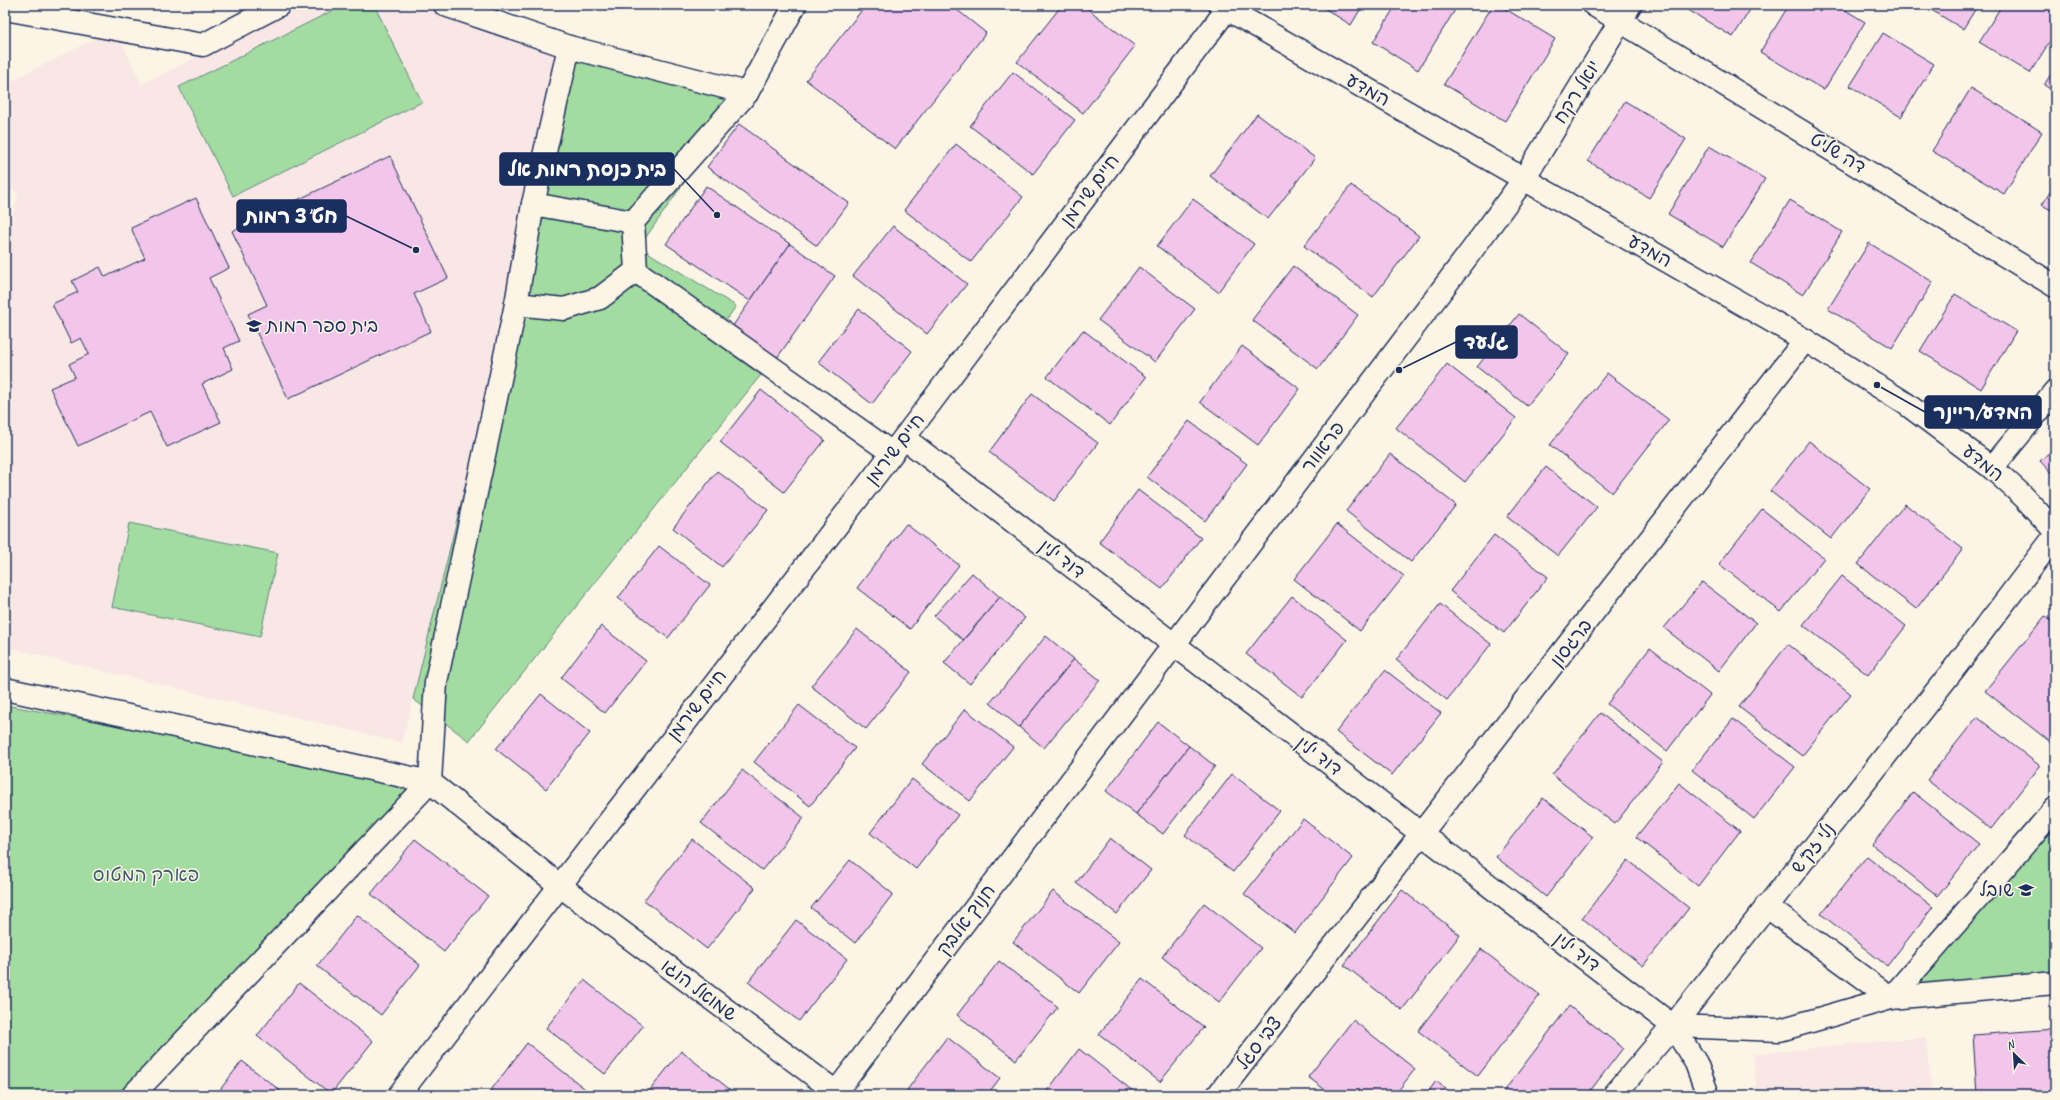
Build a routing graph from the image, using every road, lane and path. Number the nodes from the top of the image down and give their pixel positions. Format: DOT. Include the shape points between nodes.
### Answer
graph roads {
  1 [pos="279,5"];
  2 [pos="445,5"];
  3 [pos="794,5"];
  4 [pos="1594,5"];
  5 [pos="1224,7"];
  6 [pos="5,9"];
  7 [pos="1626,13"];
  8 [pos="569,47"];
  9 [pos="747,93"];
  10 [pos="1524,179"];
  11 [pos="533,204"];
  12 [pos="634,222"];
  13 [pos="1472,250"];
  14 [pos="636,271"];
  15 [pos="2055,286"];
  16 [pos="516,304"];
  17 [pos="1805,340"];
  18 [pos="2055,391"];
  19 [pos="898,446"];
  20 [pos="1992,468"];
  21 [pos="2055,531"];
  22 [pos="2055,536"];
  23 [pos="1174,645"];
  24 [pos="5,689"];
  25 [pos="1098,745"];
  26 [pos="430,782"];
  27 [pos="2055,809"];
  28 [pos="1422,834"];
  29 [pos="559,885"];
  30 [pos="1766,906"];
  31 [pos="2055,983"];
  32 [pos="1299,992"];
  33 [pos="1891,998"];
  34 [pos="1673,1026"];
  35 [pos="837,1094"];
  36 [pos="133,1095"];
  37 [pos="399,1095"];
  38 [pos="1218,1095"];
  39 [pos="1614,1095"];
  40 [pos="1708,1095"];
  1 -- 6 [label="street" via="203,45"];
  2 -- 8 [label="street"];
  3 -- 9 [label="street"];
  4 -- 7 [label="street, דה שליט"];
  5 -- 10 [label="street, המדע"];
  5 -- 19 [label="street, חיים שירמן"];
  7 -- 10 [label="street, יואל רקח"];
  7 -- 15 [label="street, דה שליט"];
  8 -- 9 [label="street"];
  8 -- 11 [label="street"];
  9 -- 12 [label="street"];
  10 -- 13 [label="street, יואל רקח"];
  10 -- 17 [label="street, המדע"];
  11 -- 12 [label="street"];
  11 -- 16 [label="street"];
  12 -- 14 [label="street"];
  13 -- 23 [label="street, פראוור"];
  14 -- 16 [label="street" via="600,298 564,309"];
  14 -- 19 [label="street, דוד ילין"];
  16 -- 26 [label="street" via="436,682"];
  17 -- 20 [label="street, המדע" via="1905,402"];
  17 -- 28 [label="street, ברגסון"];
  18 -- 20 [label="street"];
  19 -- 23 [label="street, דוד ילין"];
  19 -- 29 [label="street, חיים שירמן"];
  20 -- 21 [label="street, המדע" via="2024,497"];
  22 -- 30 [label="street, נלי זק\"ש" via="1953,670"];
  23 -- 25 [label="street, פראוור"];
  23 -- 28 [label="street, דוד ילין"];
  24 -- 26 [label="street"];
  25 -- 35 [label="street, חנוך אלבק"];
  26 -- 29 [label="street, שמואל הוגו"];
  26 -- 36 [label="street"];
  27 -- 33 [label="street"];
  28 -- 32 [label="street, ברגסון"];
  28 -- 34 [label="street, דוד ילין"];
  29 -- 35 [label="street, שמואל הוגו"];
  29 -- 37 [label="street, חיים שירמן"];
  30 -- 33 [label="street"];
  30 -- 34 [label="street, נלי זק\"ש"];
  31 -- 33 [label="street"];
  32 -- 38 [label="street, צבי סגל"];
  33 -- 34 [label="street" via="1780,1030"];
  34 -- 39 [label="street, נלי זק\"ש"];
  34 -- 40 [label="street, דוד ילין" via="1696,1063"];
}
